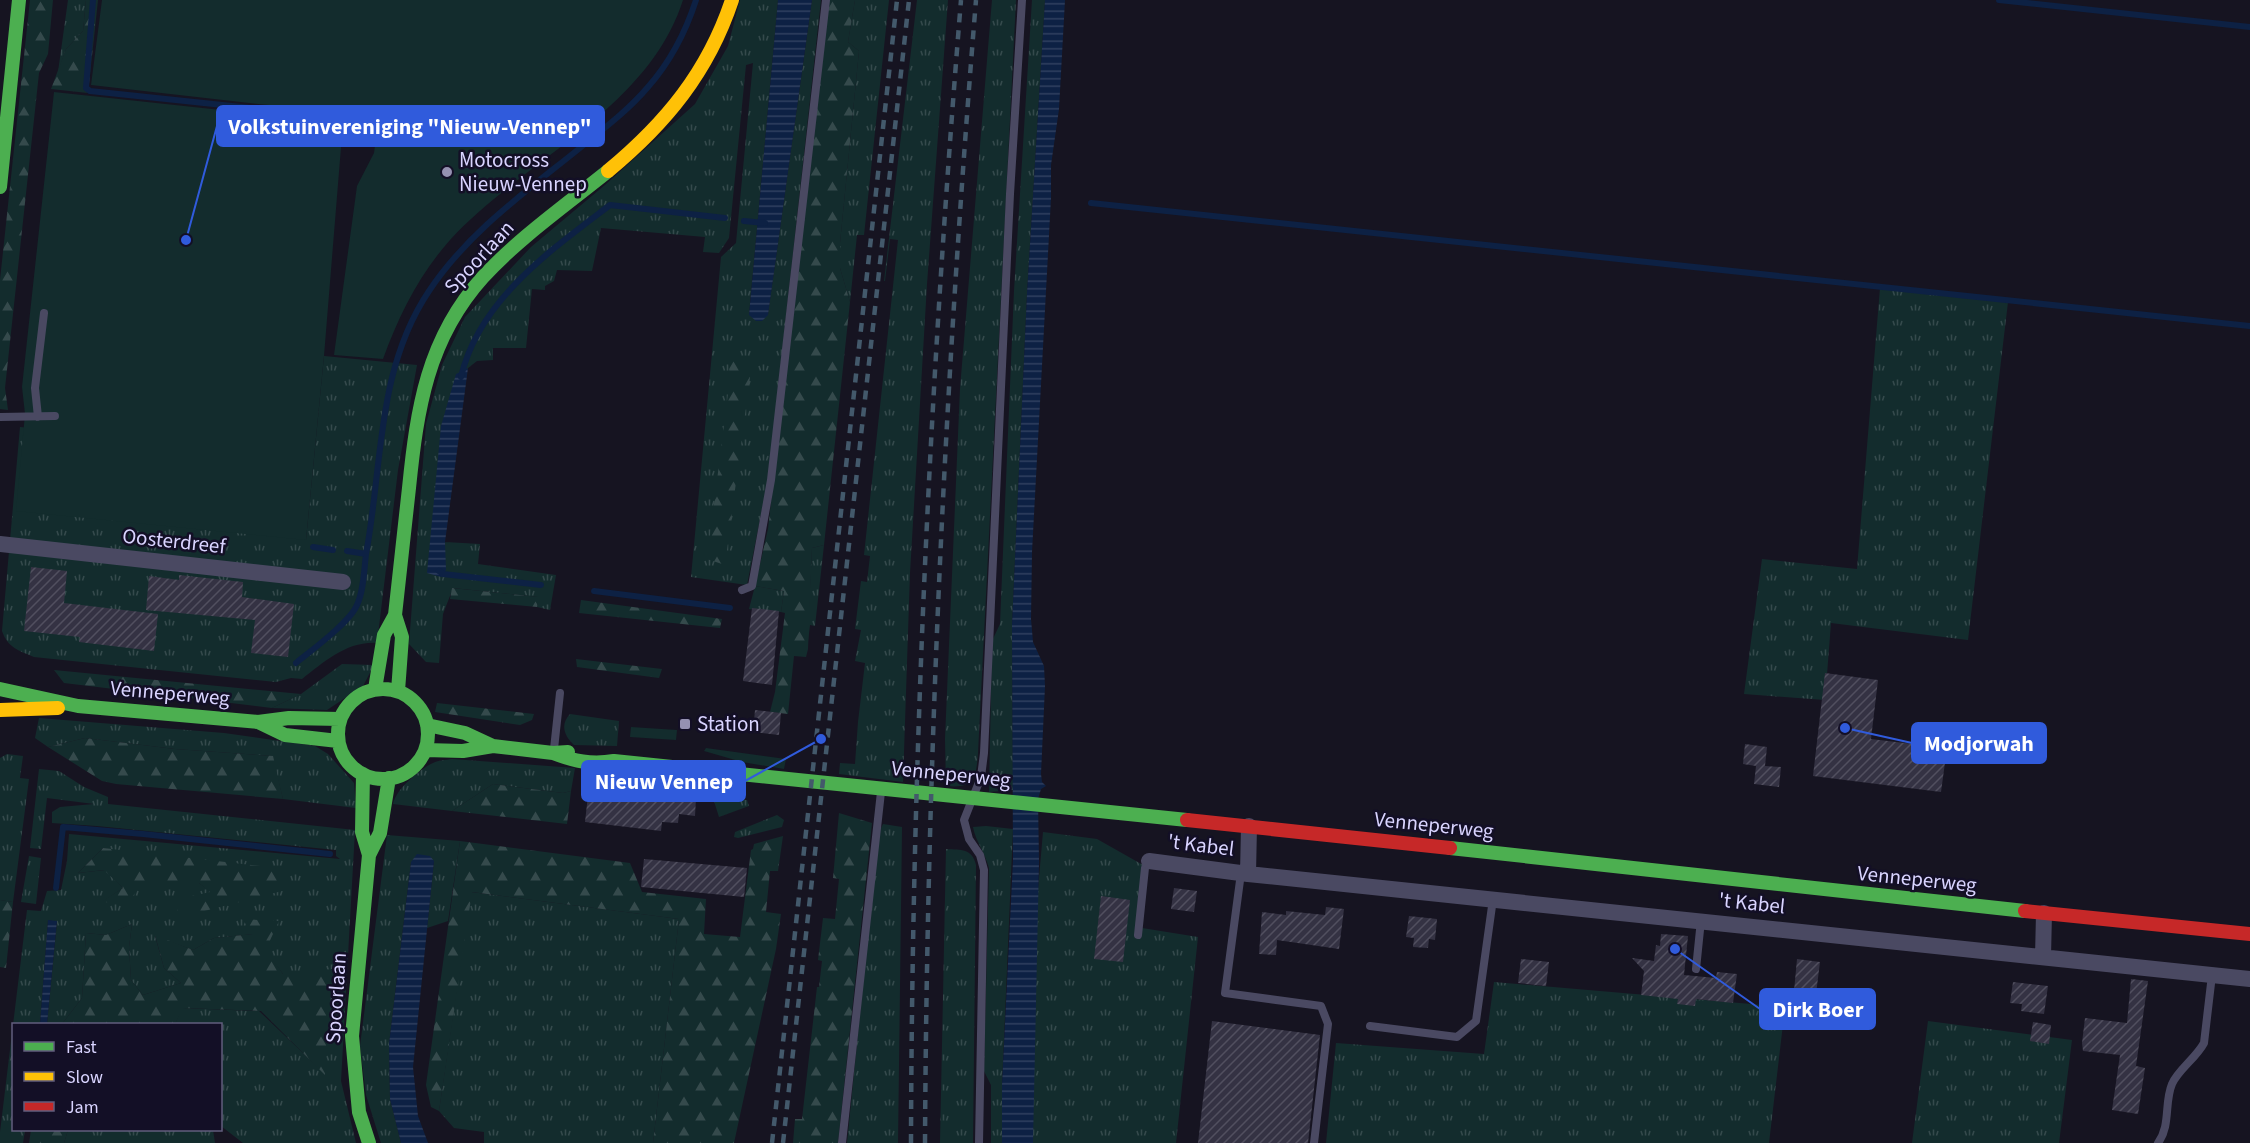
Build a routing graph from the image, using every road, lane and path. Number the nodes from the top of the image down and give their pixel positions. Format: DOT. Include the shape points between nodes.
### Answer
graph roads {
  1 [pos="19,0"];
  2 [pos="732,0"];
  3 [pos="826,0"];
  4 [pos="1022,0"];
  5 [pos="0,187"];
  6 [pos="44,313"];
  7 [pos="55,416"];
  8 [pos="0,417"];
  9 [pos="38,417"];
  10 [pos="0,544"];
  11 [pos="343,582"];
  12 [pos="742,590"];
  13 [pos="395,615"];
  14 [pos="0,689"];
  15 [pos="375,689"];
  16 [pos="398,691"];
  17 [pos="560,693"];
  18 [pos="78,706"];
  19 [pos="0,710"];
  20 [pos="340,719"];
  21 [pos="258,722"];
  22 [pos="427,725"];
  23 [pos="338,741"];
  24 [pos="493,746"];
  25 [pos="425,750"];
  26 [pos="553,753"];
  27 [pos="363,774"];
  28 [pos="389,778"];
  29 [pos="881,788"];
  30 [pos="981,798"];
  31 [pos="1249,826"];
  32 [pos="369,855"];
  33 [pos="1149,861"];
  34 [pos="1245,874"];
  35 [pos="1493,899"];
  36 [pos="2044,913"];
  37 [pos="1701,920"];
  38 [pos="2250,934"];
  39 [pos="1138,935"];
  40 [pos="2043,957"];
  41 [pos="1696,969"];
  42 [pos="2212,975"];
  43 [pos="2250,979"];
  44 [pos="1370,1026"];
  45 [pos="369,1143"];
  46 [pos="842,1143"];
  47 [pos="979,1143"];
  48 [pos="1314,1143"];
  49 [pos="2158,1143"];
  1 -- 5 [label="main road"];
  2 -- 13 [label="main road, Spoorlaan" via="713,49 682,99 638,145 518,242 474,286 447,327 428,369 417,413"];
  3 -- 12 [label="lane" via="771,480 752,586"];
  4 -- 30 [label="lane"];
  6 -- 9 [label="lane" via="35,388"];
  7 -- 9 [label="lane"];
  8 -- 9 [label="lane"];
  10 -- 11 [label="street, Oosterdreef"];
  13 -- 15 [label="main road, Spoorlaan" via="384,635"];
  13 -- 16 [label="main road, Spoorlaan" via="402,637"];
  14 -- 18 [label="main road, Venneperweg"];
  15 -- 16 [label="main road"];
  15 -- 20 [label="main road" via="354,699"];
  16 -- 22 [label="main road" via="422,711"];
  17 -- 26 [label="lane"];
  18 -- 19 [label="main road, Venneperweg"];
  18 -- 21 [label="main road, Venneperweg"];
  20 -- 21 [label="main road, Venneperweg"];
  20 -- 23 [label="main road"];
  21 -- 23 [label="main road, Venneperweg" via="285,735"];
  22 -- 24 [label="main road, Venneperweg" via="465,733"];
  22 -- 25 [label="main road"];
  23 -- 27 [label="main road" via="347,761"];
  24 -- 25 [label="main road, Venneperweg" via="463,751"];
  24 -- 26 [label="main road, Venneperweg"];
  25 -- 28 [label="main road" via="416,764"];
  26 -- 29 [label="main road, Venneperweg" via="580,764 614,761"];
  27 -- 28 [label="main road"];
  27 -- 32 [label="main road, Spoorlaan" via="363,832"];
  28 -- 32 [label="main road, Spoorlaan" via="380,833"];
  29 -- 30 [label="main road, Venneperweg"];
  29 -- 46 [label="lane"];
  30 -- 31 [label="main road, Venneperweg"];
  30 -- 47 [label="lane" via="964,820 984,870"];
  31 -- 34 [label="street, 't Kabel"];
  31 -- 36 [label="main road, Venneperweg"];
  32 -- 45 [label="main road, Spoorlaan" via="352,1036 358,1104"];
  33 -- 34 [label="street, 't Kabel"];
  33 -- 39 [label="lane" via="1144,868"];
  34 -- 35 [label="street, 't Kabel"];
  34 -- 48 [label="lane" via="1225,993 1321,1006 1328,1024"];
  35 -- 37 [label="street, 't Kabel"];
  35 -- 44 [label="lane" via="1476,1021 1457,1037"];
  36 -- 38 [label="main road, Venneperweg"];
  36 -- 40 [label="street"];
  37 -- 40 [label="street, 't Kabel"];
  37 -- 41 [label="lane"];
  40 -- 42 [label="street, 't Kabel"];
  42 -- 43 [label="street, 't Kabel"];
  42 -- 49 [label="lane" via="2204,1042 2171,1087 2165,1133"];
}
